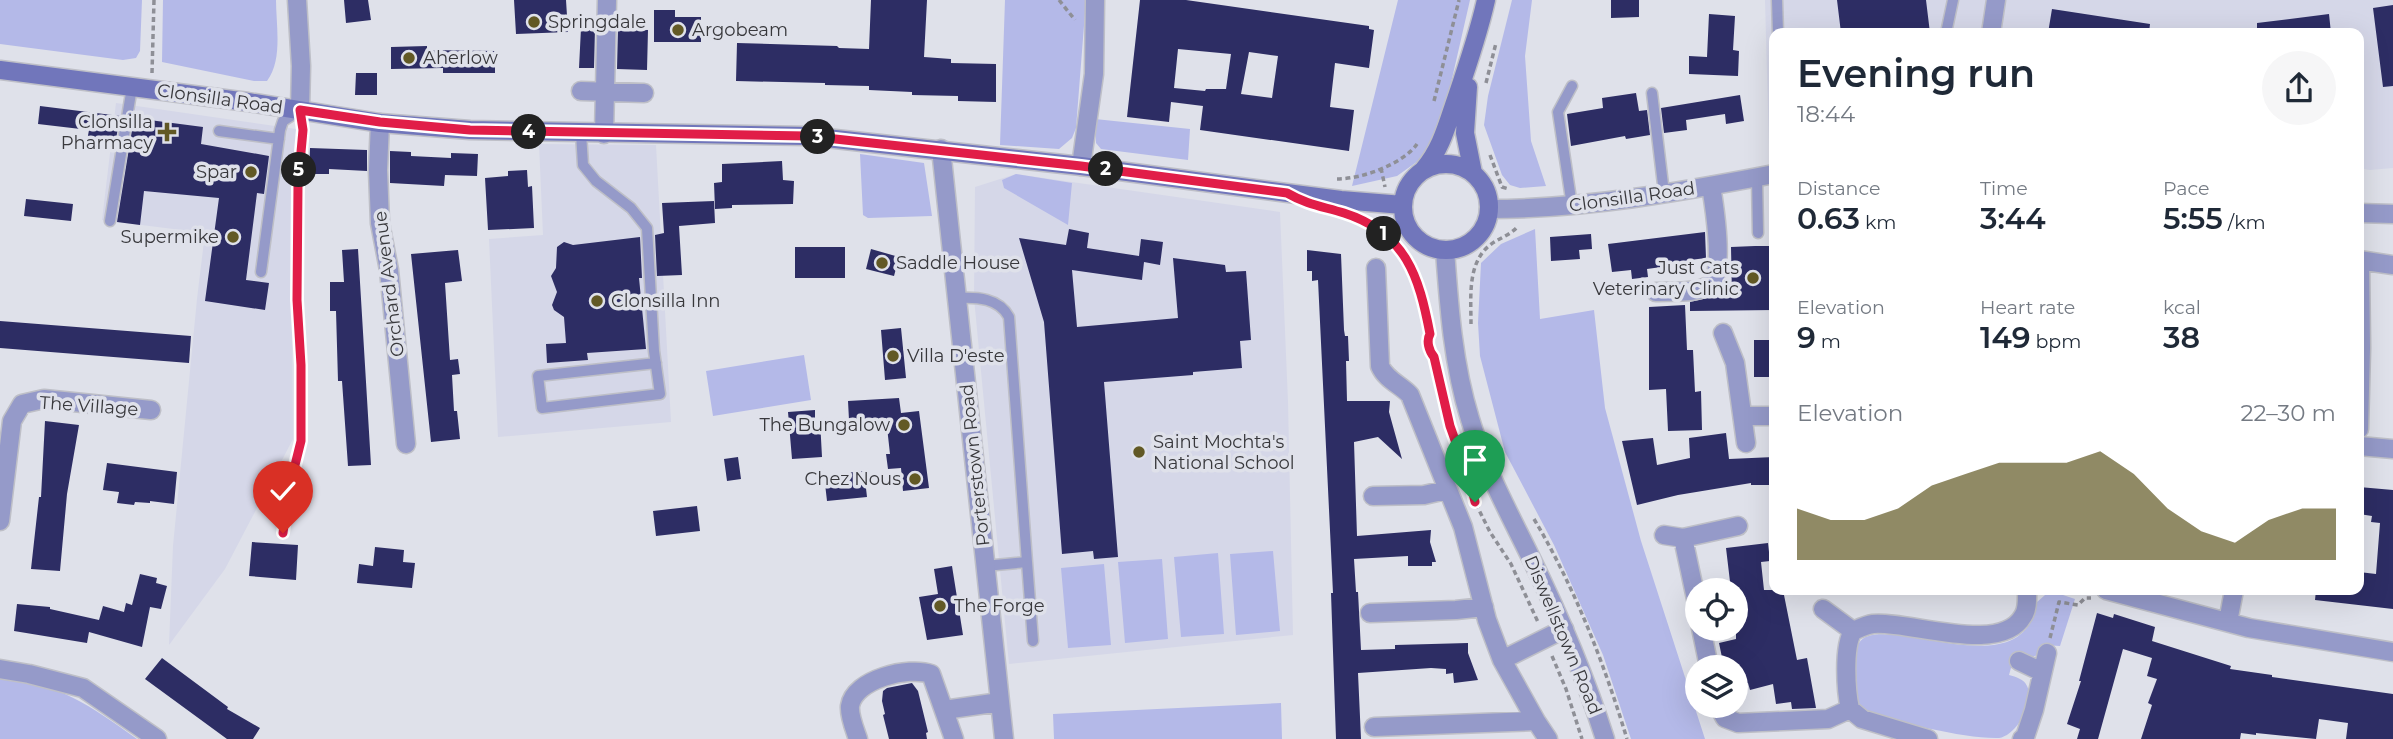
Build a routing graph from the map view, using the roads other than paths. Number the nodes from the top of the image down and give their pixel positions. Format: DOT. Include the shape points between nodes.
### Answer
graph roads {
  1 [pos="297,0"];
  2 [pos="607,0"];
  3 [pos="1095,0"];
  4 [pos="1486,0"];
  5 [pos="1777,0"];
  6 [pos="1953,0"];
  7 [pos="1996,0"];
  8 [pos="1779,28"];
  9 [pos="1947,28"];
  10 [pos="1992,28"];
  11 [pos="1471,61"];
  12 [pos="0,70"];
  13 [pos="1572,86"];
  14 [pos="132,87"];
  15 [pos="581,91"];
  16 [pos="605,92"];
  17 [pos="644,93"];
  18 [pos="1652,93"];
  19 [pos="300,110"];
  20 [pos="380,122"];
  21 [pos="219,131"];
  22 [pos="581,133"];
  23 [pos="604,134"];
  24 [pos="279,139"];
  25 [pos="941,149"];
  26 [pos="1081,166"];
  27 [pos="1422,171"];
  28 [pos="1473,173"];
  29 [pos="1766,176"];
  30 [pos="1711,186"];
  31 [pos="1664,193"];
  32 [pos="1402,205"];
  33 [pos="1572,206"];
  34 [pos="1489,209"];
  35 [pos="2364,213"];
  36 [pos="2393,214"];
  37 [pos="110,221"];
  38 [pos="1758,233"];
  39 [pos="1444,250"];
  40 [pos="2364,261"];
  41 [pos="2393,265"];
  42 [pos="1376,268"];
  43 [pos="261,272"];
  44 [pos="1657,292"];
  45 [pos="958,298"];
  46 [pos="1723,332"];
  47 [pos="656,363"];
  48 [pos="151,410"];
  49 [pos="1743,416"];
  50 [pos="1769,416"];
  51 [pos="1746,443"];
  52 [pos="406,444"];
  53 [pos="2364,446"];
  54 [pos="2393,449"];
  55 [pos="1446,490"];
  56 [pos="1373,496"];
  57 [pos="0,521"];
  58 [pos="1738,526"];
  59 [pos="283,533"];
  60 [pos="1664,535"];
  61 [pos="1684,538"];
  62 [pos="1027,562"];
  63 [pos="985,566"];
  64 [pos="1692,578"];
  65 [pos="2026,595"];
  66 [pos="2105,595"];
  67 [pos="2233,595"];
  68 [pos="1484,607"];
  69 [pos="1824,609"];
  70 [pos="1370,613"];
  71 [pos="2228,622"];
  72 [pos="1564,629"];
  73 [pos="1853,631"];
  74 [pos="1033,641"];
  75 [pos="2393,652"];
  76 [pos="2047,653"];
  77 [pos="1503,660"];
  78 [pos="2019,661"];
  79 [pos="0,669"];
  80 [pos="2042,672"];
  81 [pos="1000,702"];
  82 [pos="1850,709"];
  83 [pos="944,710"];
  84 [pos="1725,718"];
  85 [pos="1536,721"];
  86 [pos="1374,727"];
  87 [pos="157,739"];
  88 [pos="858,739"];
  89 [pos="954,739"];
  90 [pos="1004,739"];
  91 [pos="1548,739"];
  92 [pos="1605,739"];
  93 [pos="1928,739"];
  94 [pos="2022,739"];
  1 -- 19 [label="street"];
  2 -- 16 [label="street"];
  3 -- 26 [label="street" via="1094,74"];
  4 -- 11 [label="main road"];
  5 -- 8 [label="lane"];
  6 -- 9 [label="lane"];
  7 -- 10 [label="street"];
  11 -- 27 [label="main road" via="1444,139"];
  11 -- 28 [label="main road" via="1465,132"];
  12 -- 14 [label="main road, Clonsilla Road"];
  13 -- 33 [label="lane" via="1558,112"];
  14 -- 19 [label="main road, Clonsilla Road"];
  14 -- 37 [label="lane"];
  15 -- 16 [label="street"];
  16 -- 17 [label="street"];
  16 -- 23 [label="street"];
  18 -- 31 [label="lane"];
  19 -- 20 [label="main road, Clonsilla Road"];
  19 -- 24 [label="lane" via="283,121"];
  19 -- 59 [label="lane" via="297,300 301,441"];
  20 -- 22 [label="main road, Clonsilla Road"];
  20 -- 52 [label="street, Orchard Avenue" via="380,223"];
  21 -- 24 [label="lane"];
  22 -- 23 [label="main road, Clonsilla Road"];
  22 -- 47 [label="lane" via="583,165 647,228"];
  23 -- 25 [label="main road, Clonsilla Road" via="808,136"];
  24 -- 43 [label="lane"];
  25 -- 26 [label="main road, Clonsilla Road"];
  25 -- 45 [label="street, Porterstown Road"];
  26 -- 32 [label="main road, Clonsilla Road"];
  27 -- 28 [label="main road" via="1449,164"];
  27 -- 32 [label="main road" via="1412,180"];
  28 -- 34 [label="main road" via="1488,196"];
  29 -- 30 [label="street, Clonsilla Road"];
  29 -- 38 [label="lane"];
  30 -- 31 [label="street, Clonsilla Road"];
  30 -- 44 [label="street" via="1715,279 1696,289"];
  31 -- 33 [label="street, Clonsilla Road"];
  32 -- 39 [label="main road" via="1404,219 1419,241"];
  33 -- 34 [label="street, Clonsilla Road"];
  34 -- 39 [label="main road" via="1480,234 1470,243"];
  35 -- 36 [label="street"];
  39 -- 72 [label="street, Diswellstown Road" via="1451,334 1470,420 1495,487"];
  40 -- 41 [label="street"];
  42 -- 55 [label="street" via="1380,366 1410,395"];
  45 -- 62 [label="lane" via="979,296 1003,308 1009,317"];
  45 -- 63 [label="street, Porterstown Road"];
  46 -- 49 [label="street" via="1735,363"];
  47 -- 47 [label="lane" via="660,394 542,408 538,376"];
  48 -- 57 [label="street, The Village" via="44,399 22,404 12,421"];
  49 -- 50 [label="street"];
  49 -- 51 [label="street"];
  53 -- 54 [label="street"];
  55 -- 56 [label="street"];
  55 -- 68 [label="street" via="1463,527"];
  58 -- 61 [label="street"];
  60 -- 61 [label="street"];
  61 -- 64 [label="street"];
  62 -- 63 [label="lane"];
  62 -- 74 [label="lane"];
  63 -- 81 [label="street, Porterstown Road"];
  65 -- 73 [label="street" via="2023,617 1995,633 1942,633 1874,623"];
  66 -- 71 [label="street"];
  67 -- 71 [label="street"];
  68 -- 70 [label="street"];
  68 -- 77 [label="street"];
  69 -- 73 [label="street"];
  71 -- 75 [label="street" via="2283,636"];
  72 -- 77 [label="street"];
  72 -- 92 [label="street, Diswellstown Road"];
  73 -- 82 [label="street" via="1848,643"];
  76 -- 80 [label="street"];
  77 -- 85 [label="street"];
  78 -- 80 [label="street"];
  79 -- 87 [label="street" via="83,688"];
  80 -- 94 [label="street"];
  81 -- 83 [label="street"];
  81 -- 90 [label="street, Porterstown Road"];
  82 -- 84 [label="street" via="1828,719 1738,723"];
  82 -- 93 [label="street" via="1871,723"];
  83 -- 88 [label="street" via="931,674 921,670 896,673 862,687 853,697 849,709"];
  83 -- 89 [label="street"];
  85 -- 86 [label="street"];
  85 -- 91 [label="street"];
}
